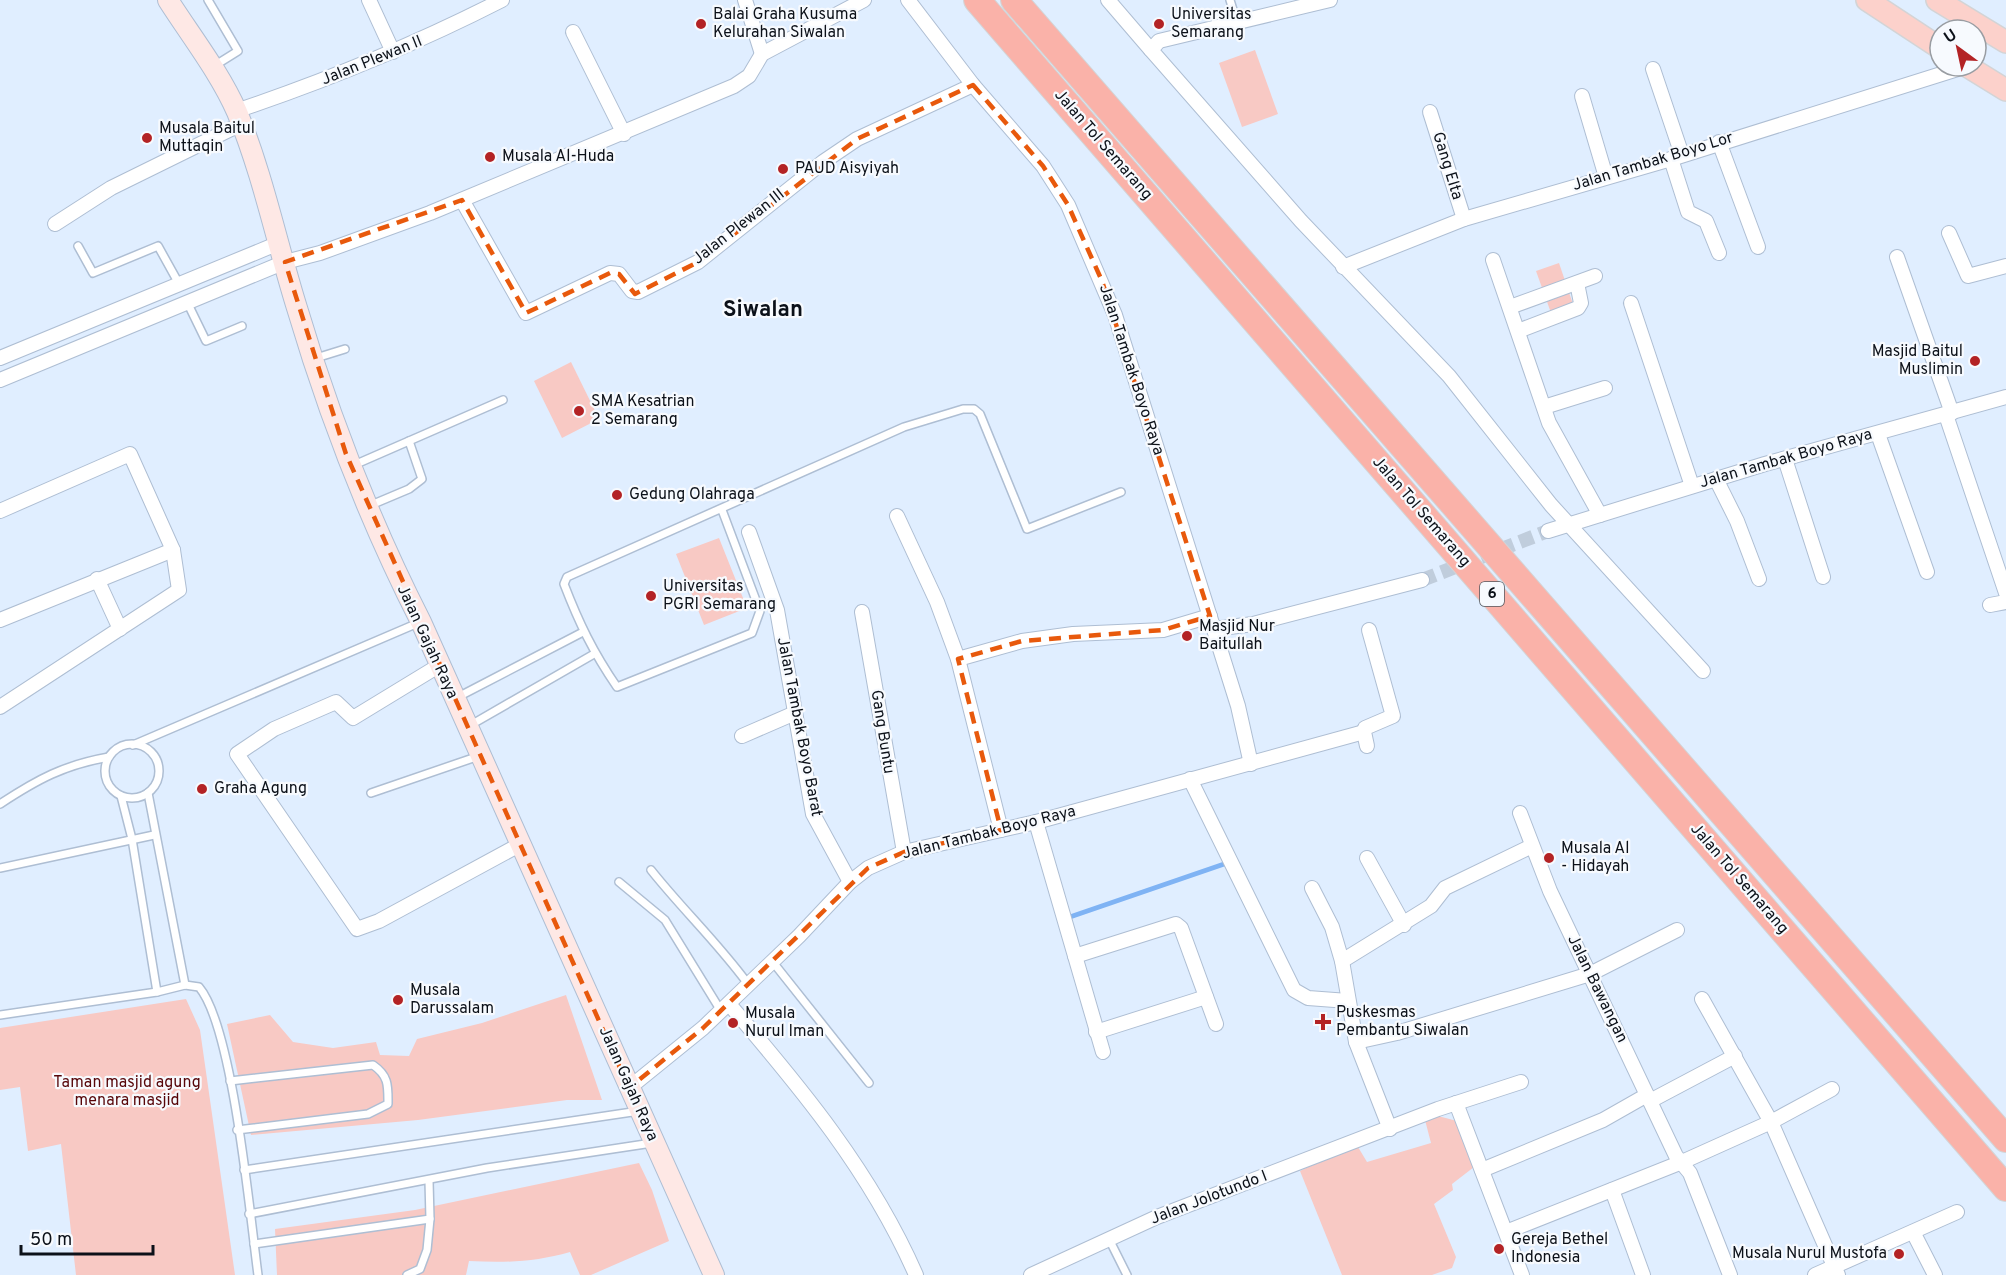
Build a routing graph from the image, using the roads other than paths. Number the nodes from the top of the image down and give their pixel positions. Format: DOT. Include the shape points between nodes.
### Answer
graph roads {
  1 [pos="168,0"];
  2 [pos="208,0"];
  3 [pos="369,0"];
  4 [pos="502,0"];
  5 [pos="745,0"];
  6 [pos="864,0"];
  7 [pos="908,0"];
  8 [pos="977,0"];
  9 [pos="1014,0"];
  10 [pos="1108,0"];
  11 [pos="1230,0"];
  12 [pos="1330,0"];
  13 [pos="1867,0"];
  14 [pos="1940,1"];
  15 [pos="1237,23"];
  16 [pos="573,32"];
  17 [pos="1928,40"];
  18 [pos="2006,42"];
  19 [pos="1155,45"];
  20 [pos="393,52"];
  21 [pos="762,54"];
  22 [pos="211,68"];
  23 [pos="1653,69"];
  24 [pos="1928,78"];
  25 [pos="1986,78"];
  26 [pos="972,85"];
  27 [pos="2006,90"];
  28 [pos="1582,96"];
  29 [pos="1430,112"];
  30 [pos="239,117"];
  31 [pos="624,134"];
  32 [pos="1719,142"];
  33 [pos="1676,157"];
  34 [pos="1606,177"];
  35 [pos="462,200"];
  36 [pos="1464,219"];
  37 [pos="55,224"];
  38 [pos="1948,233"];
  39 [pos="279,243"];
  40 [pos="78,246"];
  41 [pos="1758,248"];
  42 [pos="1719,253"];
  43 [pos="1897,257"];
  44 [pos="1492,260"];
  45 [pos="285,262"];
  46 [pos="2006,266"];
  47 [pos="1343,267"];
  48 [pos="1594,276"];
  49 [pos="178,282"];
  50 [pos="1577,284"];
  51 [pos="1631,303"];
  52 [pos="188,304"];
  53 [pos="1510,307"];
  54 [pos="242,326"];
  55 [pos="1518,331"];
  56 [pos="345,349"];
  57 [pos="0,358"];
  58 [pos="312,359"];
  59 [pos="0,380"];
  60 [pos="1605,388"];
  61 [pos="2006,397"];
  62 [pos="503,400"];
  63 [pos="1544,407"];
  64 [pos="1949,414"];
  65 [pos="1878,434"];
  66 [pos="409,441"];
  67 [pos="1785,459"];
  68 [pos="351,466"];
  69 [pos="1716,479"];
  70 [pos="1692,486"];
  71 [pos="1121,492"];
  72 [pos="368,507"];
  73 [pos="722,510"];
  74 [pos="0,511"];
  75 [pos="1600,515"];
  76 [pos="897,516"];
  77 [pos="1568,525"];
  78 [pos="1548,531"];
  79 [pos="749,532"];
  80 [pos="173,550"];
  81 [pos="1927,572"];
  82 [pos="1823,577"];
  83 [pos="97,579"];
  84 [pos="1759,579"];
  85 [pos="1422,580"];
  86 [pos="2006,593"];
  87 [pos="2006,602"];
  88 [pos="1990,605"];
  89 [pos="862,612"];
  90 [pos="0,620"];
  91 [pos="421,622"];
  92 [pos="1212,623"];
  93 [pos="120,629"];
  94 [pos="1369,630"];
  95 [pos="583,632"];
  96 [pos="594,654"];
  97 [pos="958,659"];
  98 [pos="440,665"];
  99 [pos="1703,671"];
  100 [pos="454,699"];
  101 [pos="0,707"];
  102 [pos="795,713"];
  103 [pos="466,728"];
  104 [pos="741,736"];
  105 [pos="133,745"];
  106 [pos="479,756"];
  107 [pos="110,757"];
  108 [pos="1251,764"];
  109 [pos="1190,779"];
  110 [pos="147,793"];
  111 [pos="371,793"];
  112 [pos="121,796"];
  113 [pos="0,804"];
  114 [pos="1520,813"];
  115 [pos="1036,822"];
  116 [pos="1000,830"];
  117 [pos="154,835"];
  118 [pos="132,839"];
  119 [pos="521,844"];
  120 [pos="1532,846"];
  121 [pos="904,852"];
  122 [pos="1367,858"];
  123 [pos="0,868"];
  124 [pos="651,870"];
  125 [pos="619,882"];
  126 [pos="850,882"];
  127 [pos="1312,888"];
  128 [pos="1404,925"];
  129 [pos="1677,930"];
  130 [pos="1075,956"];
  131 [pos="772,961"];
  132 [pos="1342,961"];
  133 [pos="1590,974"];
  134 [pos="748,984"];
  135 [pos="185,985"];
  136 [pos="157,992"];
  137 [pos="1206,997"];
  138 [pos="1702,999"];
  139 [pos="1348,1001"];
  140 [pos="725,1007"];
  141 [pos="0,1015"];
  142 [pos="1216,1024"];
  143 [pos="1096,1032"];
  144 [pos="1356,1042"];
  145 [pos="1103,1052"];
  146 [pos="1735,1056"];
  147 [pos="230,1081"];
  148 [pos="1521,1082"];
  149 [pos="869,1083"];
  150 [pos="629,1088"];
  151 [pos="1832,1089"];
  152 [pos="1649,1098"];
  153 [pos="1456,1104"];
  154 [pos="640,1111"];
  155 [pos="1771,1122"];
  156 [pos="1390,1129"];
  157 [pos="237,1130"];
  158 [pos="2006,1139"];
  159 [pos="655,1143"];
  160 [pos="1682,1162"];
  161 [pos="244,1170"];
  162 [pos="1482,1170"];
  163 [pos="429,1181"];
  164 [pos="2006,1188"];
  165 [pos="1612,1190"];
  166 [pos="1957,1212"];
  167 [pos="249,1214"];
  168 [pos="430,1219"];
  169 [pos="1506,1232"];
  170 [pos="1913,1232"];
  171 [pos="1109,1239"];
  172 [pos="254,1244"];
  173 [pos="1836,1271"];
  174 [pos="258,1275"];
  175 [pos="407,1275"];
  176 [pos="714,1275"];
  177 [pos="916,1275"];
  178 [pos="1031,1275"];
  179 [pos="1127,1275"];
  180 [pos="1522,1275"];
  181 [pos="1643,1275"];
  182 [pos="1730,1275"];
  183 [pos="1815,1275"];
  184 [pos="1935,1275"];
  1 -- 22 [label="main road, Jalan Gajah Raya"];
  2 -- 22 [label="lane" via="238,51"];
  3 -- 20 [label="street"];
  4 -- 20 [label="street, Jalan Plewan II"];
  5 -- 21 [label="street"];
  6 -- 21 [label="street"];
  7 -- 26 [label="street"];
  8 -- 164 [label="highway, Jalan Tol Semarang / 6"];
  9 -- 158 [label="highway, Jalan Tol Semarang / 6"];
  10 -- 19 [label="street"];
  11 -- 15 [label="lane"];
  12 -- 15 [label="street"];
  13 -- 17 [label="main road"];
  14 -- 18 [label="main road"];
  15 -- 19 [label="street"];
  16 -- 31 [label="street"];
  19 -- 47 [label="street"];
  20 -- 30 [label="street, Jalan Plewan II"];
  21 -- 31 [label="street" via="749,76 734,86"];
  22 -- 30 [label="main road, Jalan Gajah Raya"];
  23 -- 33 [label="street"];
  24 -- 32 [label="street, Jalan Tambak Boyo Lor"];
  25 -- 27 [label="main road"];
  26 -- 35 [label="street, Jalan Plewan III" via="857,140 698,262 638,292 632,291 619,274 610,273 526,313"];
  26 -- 92 [label="street, Jalan Tambak Boyo Raya" via="1043,165 1068,205 1097,270 1115,315"];
  28 -- 34 [label="street"];
  29 -- 36 [label="street, Gang Elta"];
  30 -- 37 [label="street, Jalan Plewan II"];
  30 -- 39 [label="main road, Jalan Gajah Raya"];
  31 -- 35 [label="street"];
  32 -- 33 [label="street, Jalan Tambak Boyo Lor"];
  32 -- 41 [label="street"];
  33 -- 34 [label="street, Jalan Tambak Boyo Lor"];
  33 -- 42 [label="street" via="1688,212 1706,221"];
  34 -- 36 [label="street, Jalan Tambak Boyo Lor"];
  35 -- 45 [label="street" via="320,253"];
  36 -- 47 [label="street, Jalan Tambak Boyo Lor"];
  38 -- 46 [label="street" via="1968,276"];
  39 -- 45 [label="main road, Jalan Gajah Raya"];
  39 -- 49 [label="street"];
  40 -- 49 [label="lane" via="93,273 158,246"];
  43 -- 64 [label="street"];
  44 -- 53 [label="street"];
  45 -- 52 [label="street"];
  45 -- 58 [label="main road, Jalan Gajah Raya"];
  47 -- 77 [label="street" via="1449,376"];
  48 -- 50 [label="street"];
  49 -- 52 [label="street"];
  49 -- 57 [label="street"];
  50 -- 53 [label="street"];
  50 -- 55 [label="street" via="1581,303 1578,308"];
  51 -- 70 [label="street"];
  52 -- 54 [label="lane" via="206,341"];
  52 -- 59 [label="street"];
  53 -- 55 [label="street"];
  55 -- 63 [label="street"];
  56 -- 58 [label="lane"];
  58 -- 68 [label="main road, Jalan Gajah Raya"];
  60 -- 63 [label="street"];
  61 -- 64 [label="street, Jalan Tambak Boyo Raya"];
  62 -- 66 [label="lane"];
  63 -- 75 [label="street" via="1554,435"];
  64 -- 65 [label="street, Jalan Tambak Boyo Raya"];
  64 -- 86 [label="street"];
  65 -- 67 [label="street, Jalan Tambak Boyo Raya"];
  65 -- 81 [label="street"];
  66 -- 68 [label="lane"];
  66 -- 72 [label="lane" via="422,479 419,484"];
  67 -- 69 [label="street, Jalan Tambak Boyo Raya"];
  67 -- 82 [label="street"];
  68 -- 72 [label="main road, Jalan Gajah Raya"];
  69 -- 70 [label="street, Jalan Tambak Boyo Raya"];
  69 -- 84 [label="street"];
  70 -- 75 [label="street, Jalan Tambak Boyo Raya"];
  71 -- 73 [label="lane" via="1027,529 980,414 974,409 963,409 884,435"];
  72 -- 91 [label="main road, Jalan Gajah Raya"];
  73 -- 95 [label="lane" via="570,574 564,584"];
  73 -- 96 [label="lane" via="760,611 752,633 617,687"];
  74 -- 80 [label="street" via="130,454"];
  75 -- 77 [label="street, Jalan Tambak Boyo Raya"];
  76 -- 97 [label="street" via="937,602"];
  77 -- 78 [label="street, Jalan Tambak Boyo Raya"];
  77 -- 99 [label="street"];
  79 -- 102 [label="street, Jalan Tambak Boyo Barat" via="777,610"];
  80 -- 83 [label="street"];
  80 -- 93 [label="street" via="179,590"];
  83 -- 90 [label="street"];
  83 -- 93 [label="street"];
  85 -- 92 [label="street" via="1252,624"];
  87 -- 88 [label="street"];
  89 -- 121 [label="street, Gang Buntu"];
  91 -- 98 [label="main road, Jalan Gajah Raya"];
  91 -- 105 [label="lane"];
  92 -- 97 [label="street" via="1022,640"];
  92 -- 108 [label="street, Jalan Tambak Boyo Raya"];
  93 -- 101 [label="street"];
  94 -- 108 [label="street, Jalan Tambak Boyo Raya" via="1391,719 1369,725 1365,739"];
  95 -- 96 [label="lane"];
  95 -- 100 [label="lane"];
  96 -- 103 [label="lane"];
  97 -- 116 [label="street"];
  98 -- 100 [label="main road, Jalan Gajah Raya"];
  98 -- 119 [label="street" via="353,718 336,702 283,724 237,754 357,929 379,921"];
  100 -- 103 [label="main road, Jalan Gajah Raya"];
  102 -- 104 [label="street"];
  102 -- 126 [label="street, Jalan Tambak Boyo Barat" via="813,814"];
  103 -- 106 [label="main road, Jalan Gajah Raya"];
  105 -- 107 [label="lane" via="116,750"];
  105 -- 110 [label="lane" via="144,747 158,763 155,785"];
  106 -- 111 [label="lane"];
  106 -- 119 [label="main road, Jalan Gajah Raya"];
  107 -- 112 [label="lane" via="106,779"];
  107 -- 113 [label="lane" via="76,763 35,781"];
  108 -- 109 [label="street, Jalan Tambak Boyo Raya"];
  109 -- 115 [label="street, Jalan Tambak Boyo Raya"];
  109 -- 139 [label="street" via="1294,990 1308,998"];
  110 -- 112 [label="lane" via="130,798"];
  110 -- 117 [label="lane"];
  112 -- 118 [label="lane"];
  114 -- 120 [label="street, Jalan Bawangan"];
  115 -- 116 [label="street, Jalan Tambak Boyo Raya"];
  115 -- 130 [label="street"];
  116 -- 121 [label="street, Jalan Tambak Boyo Raya"];
  117 -- 118 [label="lane"];
  117 -- 135 [label="lane"];
  118 -- 123 [label="lane"];
  118 -- 136 [label="lane"];
  119 -- 150 [label="main road, Jalan Gajah Raya"];
  120 -- 128 [label="street" via="1444,888 1431,906"];
  120 -- 133 [label="street, Jalan Bawangan"];
  121 -- 126 [label="street, Jalan Tambak Boyo Raya" via="868,868"];
  122 -- 128 [label="street"];
  124 -- 134 [label="lane" via="684,912 709,933"];
  125 -- 140 [label="lane" via="664,920"];
  126 -- 131 [label="street, Jalan Tambak Boyo Raya"];
  127 -- 132 [label="street" via="1332,927"];
  128 -- 132 [label="street"];
  129 -- 133 [label="street"];
  130 -- 137 [label="street" via="1176,924 1181,928"];
  130 -- 143 [label="street"];
  131 -- 134 [label="street, Jalan Tambak Boyo Raya"];
  131 -- 149 [label="lane"];
  132 -- 139 [label="street"];
  133 -- 144 [label="street"];
  133 -- 152 [label="street, Jalan Bawangan"];
  134 -- 140 [label="street, Jalan Tambak Boyo Raya"];
  135 -- 136 [label="lane"];
  135 -- 147 [label="lane" via="199,987 206,996"];
  136 -- 141 [label="lane"];
  137 -- 142 [label="street"];
  137 -- 143 [label="street"];
  138 -- 146 [label="street"];
  139 -- 144 [label="street"];
  140 -- 150 [label="street, Jalan Tambak Boyo Raya"];
  140 -- 177 [label="street" via="804,1091 854,1160"];
  143 -- 145 [label="street"];
  144 -- 156 [label="street"];
  146 -- 152 [label="street"];
  146 -- 155 [label="street"];
  147 -- 157 [label="lane"];
  147 -- 157 [label="lane" via="374,1065 384,1072 388,1083 388,1104 368,1114"];
  148 -- 153 [label="street, Jalan Jolotundo I"];
  150 -- 154 [label="main road, Jalan Gajah Raya"];
  151 -- 155 [label="street"];
  152 -- 160 [label="street, Jalan Bawangan"];
  152 -- 162 [label="street"];
  153 -- 156 [label="street, Jalan Jolotundo I"];
  153 -- 162 [label="street"];
  154 -- 159 [label="main road, Jalan Gajah Raya"];
  154 -- 161 [label="lane"];
  155 -- 160 [label="street"];
  155 -- 173 [label="street"];
  156 -- 171 [label="street, Jalan Jolotundo I"];
  157 -- 161 [label="lane"];
  159 -- 163 [label="lane" via="487,1168"];
  159 -- 176 [label="main road, Jalan Gajah Raya"];
  160 -- 165 [label="street"];
  160 -- 182 [label="street, Jalan Bawangan" via="1690,1173"];
  161 -- 167 [label="lane"];
  162 -- 169 [label="street"];
  163 -- 167 [label="lane"];
  163 -- 168 [label="lane"];
  165 -- 169 [label="street"];
  165 -- 181 [label="street"];
  166 -- 170 [label="street"];
  167 -- 172 [label="lane"];
  168 -- 172 [label="lane"];
  168 -- 175 [label="lane" via="427,1250 420,1269"];
  169 -- 180 [label="street"];
  170 -- 173 [label="street"];
  170 -- 184 [label="street"];
  171 -- 178 [label="street, Jalan Jolotundo I"];
  171 -- 179 [label="lane"];
  172 -- 174 [label="lane"];
  173 -- 183 [label="street"];
}
